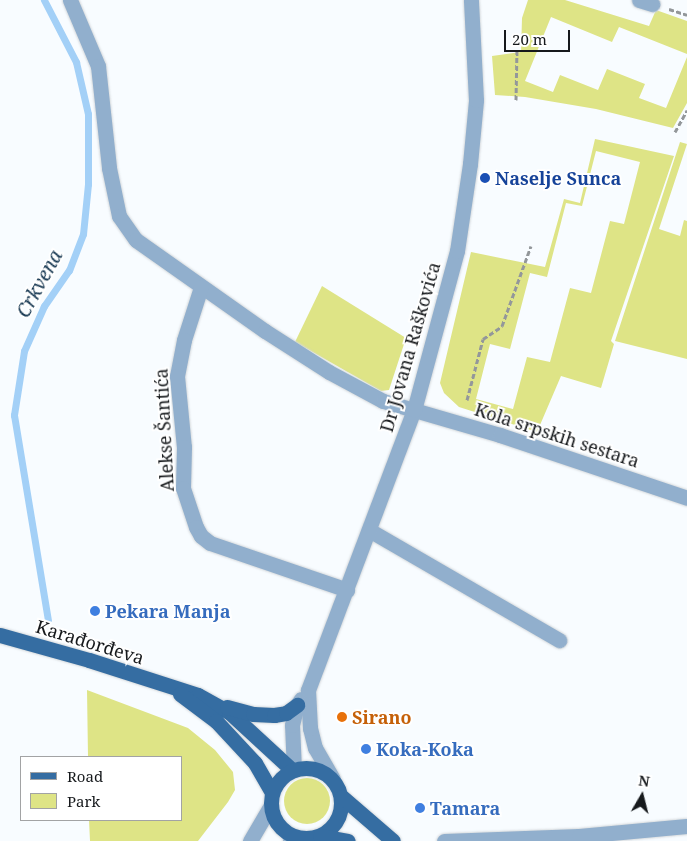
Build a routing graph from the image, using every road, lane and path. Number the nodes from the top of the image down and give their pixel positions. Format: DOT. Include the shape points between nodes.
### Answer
graph roads {
  1 [pos="70,0"];
  2 [pos="471,0"];
  3 [pos="517,49"];
  4 [pos="516,100"];
  5 [pos="687,110"];
  6 [pos="675,132"];
  7 [pos="531,246"];
  8 [pos="201,287"];
  9 [pos="467,400"];
  10 [pos="414,410"];
  11 [pos="687,498"];
  12 [pos="369,530"];
  13 [pos="347,590"];
  14 [pos="0,635"];
  15 [pos="559,640"];
  16 [pos="168,686"];
  17 [pos="308,690"];
  18 [pos="216,704"];
  19 [pos="297,706"];
  20 [pos="293,770"];
  21 [pos="332,779"];
  22 [pos="342,796"];
  23 [pos="271,798"];
  24 [pos="687,826"];
  25 [pos="320,836"];
  26 [pos="295,839"];
  27 [pos="490,840"];
  28 [pos="250,841"];
  29 [pos="348,841"];
  30 [pos="393,841"];
  31 [pos="400,841"];
  32 [pos="444,841"];
  1 -- 8 [label="street" via="98,66 109,168 119,216 136,240"];
  2 -- 10 [label="street, Dr Jovana Raškovića" via="476,100 470,164 457,251"];
  3 -- 4 [label="path"];
  5 -- 6 [label="path"];
  7 -- 9 [label="path" via="502,326 483,339"];
  8 -- 10 [label="street" via="329,372 383,401"];
  8 -- 13 [label="street, Alekse Šantića" via="180,354 178,376 184,447 183,488 196,527 210,543"];
  10 -- 11 [label="street, Kola srpskih sestara"];
  10 -- 12 [label="street, Dr Jovana Raškovića"];
  12 -- 13 [label="street, Dr Jovana Raškovića"];
  12 -- 15 [label="street"];
  13 -- 17 [label="street, Dr Jovana Raškovića"];
  14 -- 16 [label="main road, Karađorđeva"];
  16 -- 18 [label="main road, Karađorđeva"];
  16 -- 23 [label="main road, Karađorđeva" via="216,721 255,763"];
  17 -- 19 [label="street, Dr Jovana Raškovića"];
  17 -- 21 [label="street, Dr Jovana Raškovića" via="310,728 315,748"];
  18 -- 19 [label="main road" via="253,714 274,715 286,713"];
  18 -- 20 [label="main road, Karađorđeva" via="241,722"];
  19 -- 20 [label="street, Dr Jovana Raškovića" via="292,725"];
  20 -- 21 [label="main road" via="312,768"];
  20 -- 23 [label="main road" via="279,780"];
  21 -- 22 [label="main road"];
  22 -- 25 [label="main road" via="338,819"];
  22 -- 30 [label="main road"];
  23 -- 26 [label="main road" via="275,821"];
  23 -- 28 [label="street"];
  24 -- 27 [label="street"];
  25 -- 26 [label="main road"];
  25 -- 29 [label="main road"];
  27 -- 32 [label="street"];
  30 -- 31 [label="street"];
}
